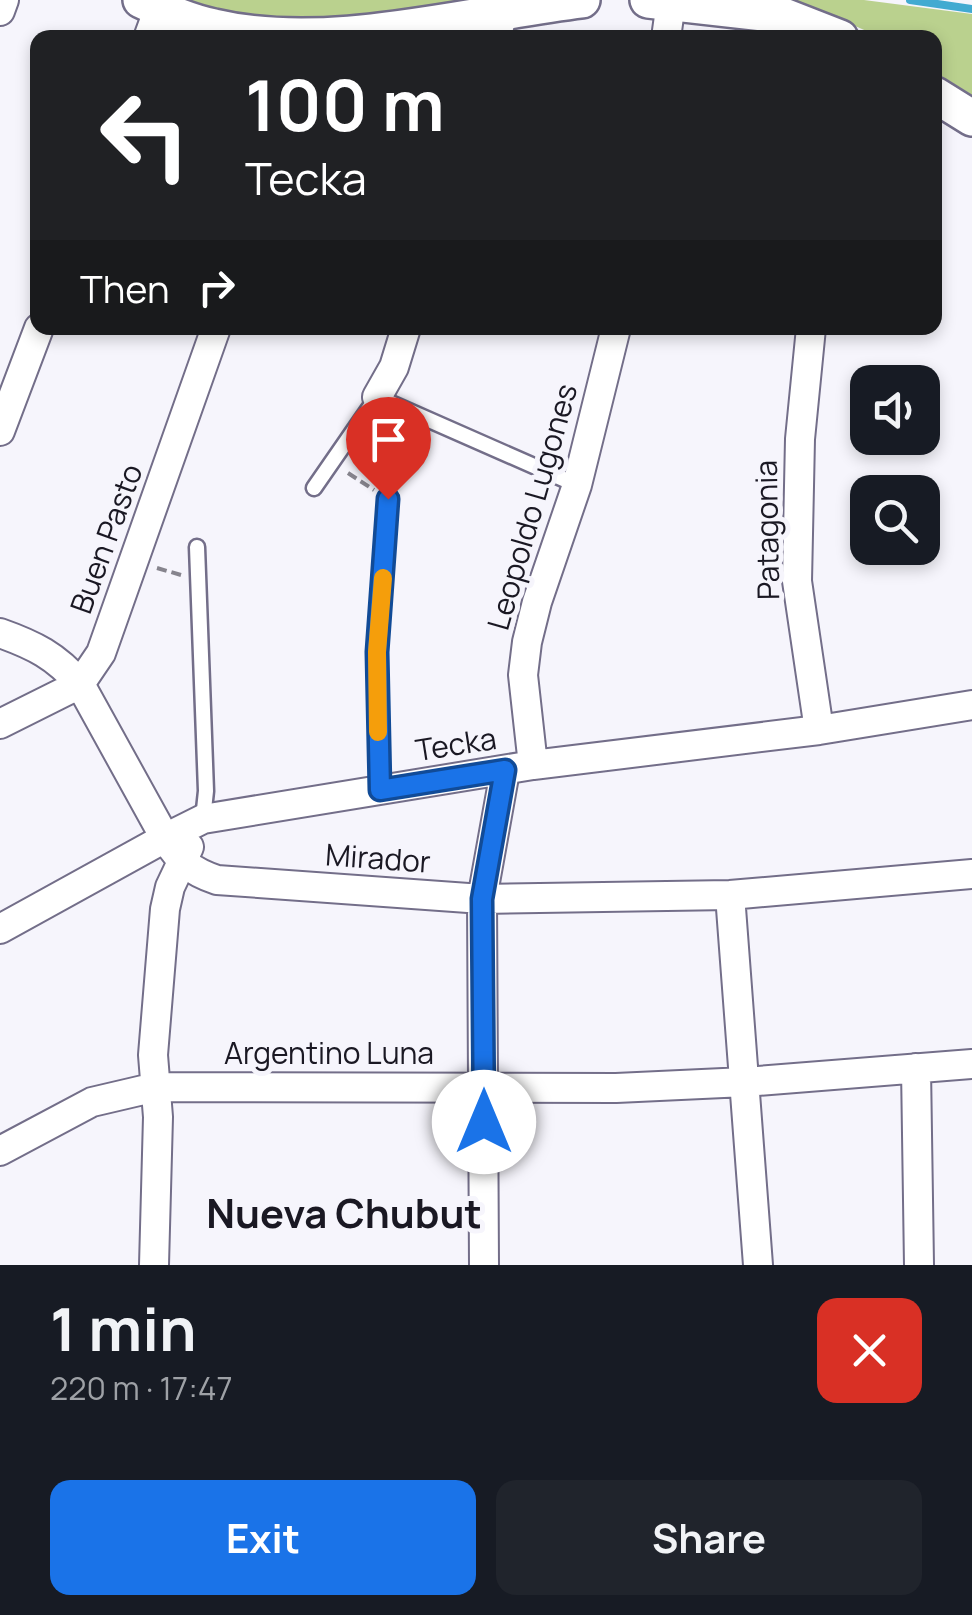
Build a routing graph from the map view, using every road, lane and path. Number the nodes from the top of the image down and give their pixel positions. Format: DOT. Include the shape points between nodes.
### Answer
graph roads {
  1 [pos="4,0"];
  2 [pos="582,0"];
  3 [pos="660,1"];
  4 [pos="0,11"];
  5 [pos="149,15"];
  6 [pos="500,25"];
  7 [pos="227,30"];
  8 [pos="386,30"];
  9 [pos="665,30"];
  10 [pos="821,30"];
  11 [pos="942,99"];
  12 [pos="972,118"];
  13 [pos="36,335"];
  14 [pos="214,335"];
  15 [pos="404,335"];
  16 [pos="614,335"];
  17 [pos="810,335"];
  18 [pos="378,396"];
  19 [pos="0,431"];
  20 [pos="331,463"];
  21 [pos="576,486"];
  22 [pos="314,488"];
  23 [pos="388,499"];
  24 [pos="196,547"];
  25 [pos="133,561"];
  26 [pos="198,580"];
  27 [pos="0,633"];
  28 [pos="80,684"];
  29 [pos="972,705"];
  30 [pos="0,724"];
  31 [pos="819,730"];
  32 [pos="534,765"];
  33 [pos="505,770"];
  34 [pos="380,790"];
  35 [pos="203,819"];
  36 [pos="164,838"];
  37 [pos="181,863"];
  38 [pos="972,874"];
  39 [pos="730,896"];
  40 [pos="482,899"];
  41 [pos="0,929"];
  42 [pos="972,1064"];
  43 [pos="916,1068"];
  44 [pos="745,1082"];
  45 [pos="483,1086"];
  46 [pos="156,1087"];
  47 [pos="0,1152"];
  48 [pos="154,1265"];
  49 [pos="484,1265"];
  50 [pos="758,1265"];
  51 [pos="919,1265"];
  1 -- 4 [label="street"];
  2 -- 6 [label="street"];
  3 -- 9 [label="street"];
  3 -- 10 [label="street" via="781,15"];
  5 -- 7 [label="street"];
  6 -- 8 [label="street"];
  11 -- 12 [label="street"];
  13 -- 19 [label="street"];
  14 -- 25 [label="street, Buen Pasto"];
  15 -- 18 [label="street"];
  16 -- 21 [label="street, Leopoldo Lugones"];
  17 -- 31 [label="street, Patagonia" via="797,581"];
  18 -- 20 [label="lane"];
  18 -- 21 [label="lane"];
  20 -- 22 [label="lane"];
  20 -- 23 [label="path"];
  21 -- 32 [label="street, Leopoldo Lugones" via="527,642 523,675"];
  23 -- 34 [label="lane" via="377,652"];
  24 -- 26 [label="lane"];
  25 -- 26 [label="path"];
  25 -- 28 [label="street, Buen Pasto" via="101,652"];
  26 -- 35 [label="lane"];
  27 -- 28 [label="street" via="62,662"];
  28 -- 30 [label="street"];
  28 -- 36 [label="street"];
  29 -- 31 [label="street, Tecka"];
  31 -- 32 [label="street, Tecka"];
  32 -- 33 [label="street, Tecka"];
  33 -- 34 [label="street, Tecka"];
  33 -- 40 [label="street"];
  34 -- 35 [label="street, Tecka"];
  35 -- 36 [label="street, Tecka"];
  35 -- 37 [label="street"];
  36 -- 37 [label="street"];
  36 -- 41 [label="street"];
  37 -- 40 [label="street, Mirador" via="216,880"];
  37 -- 46 [label="street" via="165,909"];
  38 -- 39 [label="street, Mirador"];
  39 -- 40 [label="street, Mirador"];
  39 -- 44 [label="street"];
  40 -- 45 [label="street"];
  42 -- 43 [label="street, Argentino Luna"];
  43 -- 44 [label="street, Argentino Luna"];
  43 -- 51 [label="street"];
  44 -- 45 [label="street, Argentino Luna"];
  44 -- 50 [label="street"];
  45 -- 46 [label="street, Argentino Luna"];
  45 -- 49 [label="street"];
  46 -- 47 [label="street, Argentino Luna" via="92,1102"];
  46 -- 48 [label="street"];
}
